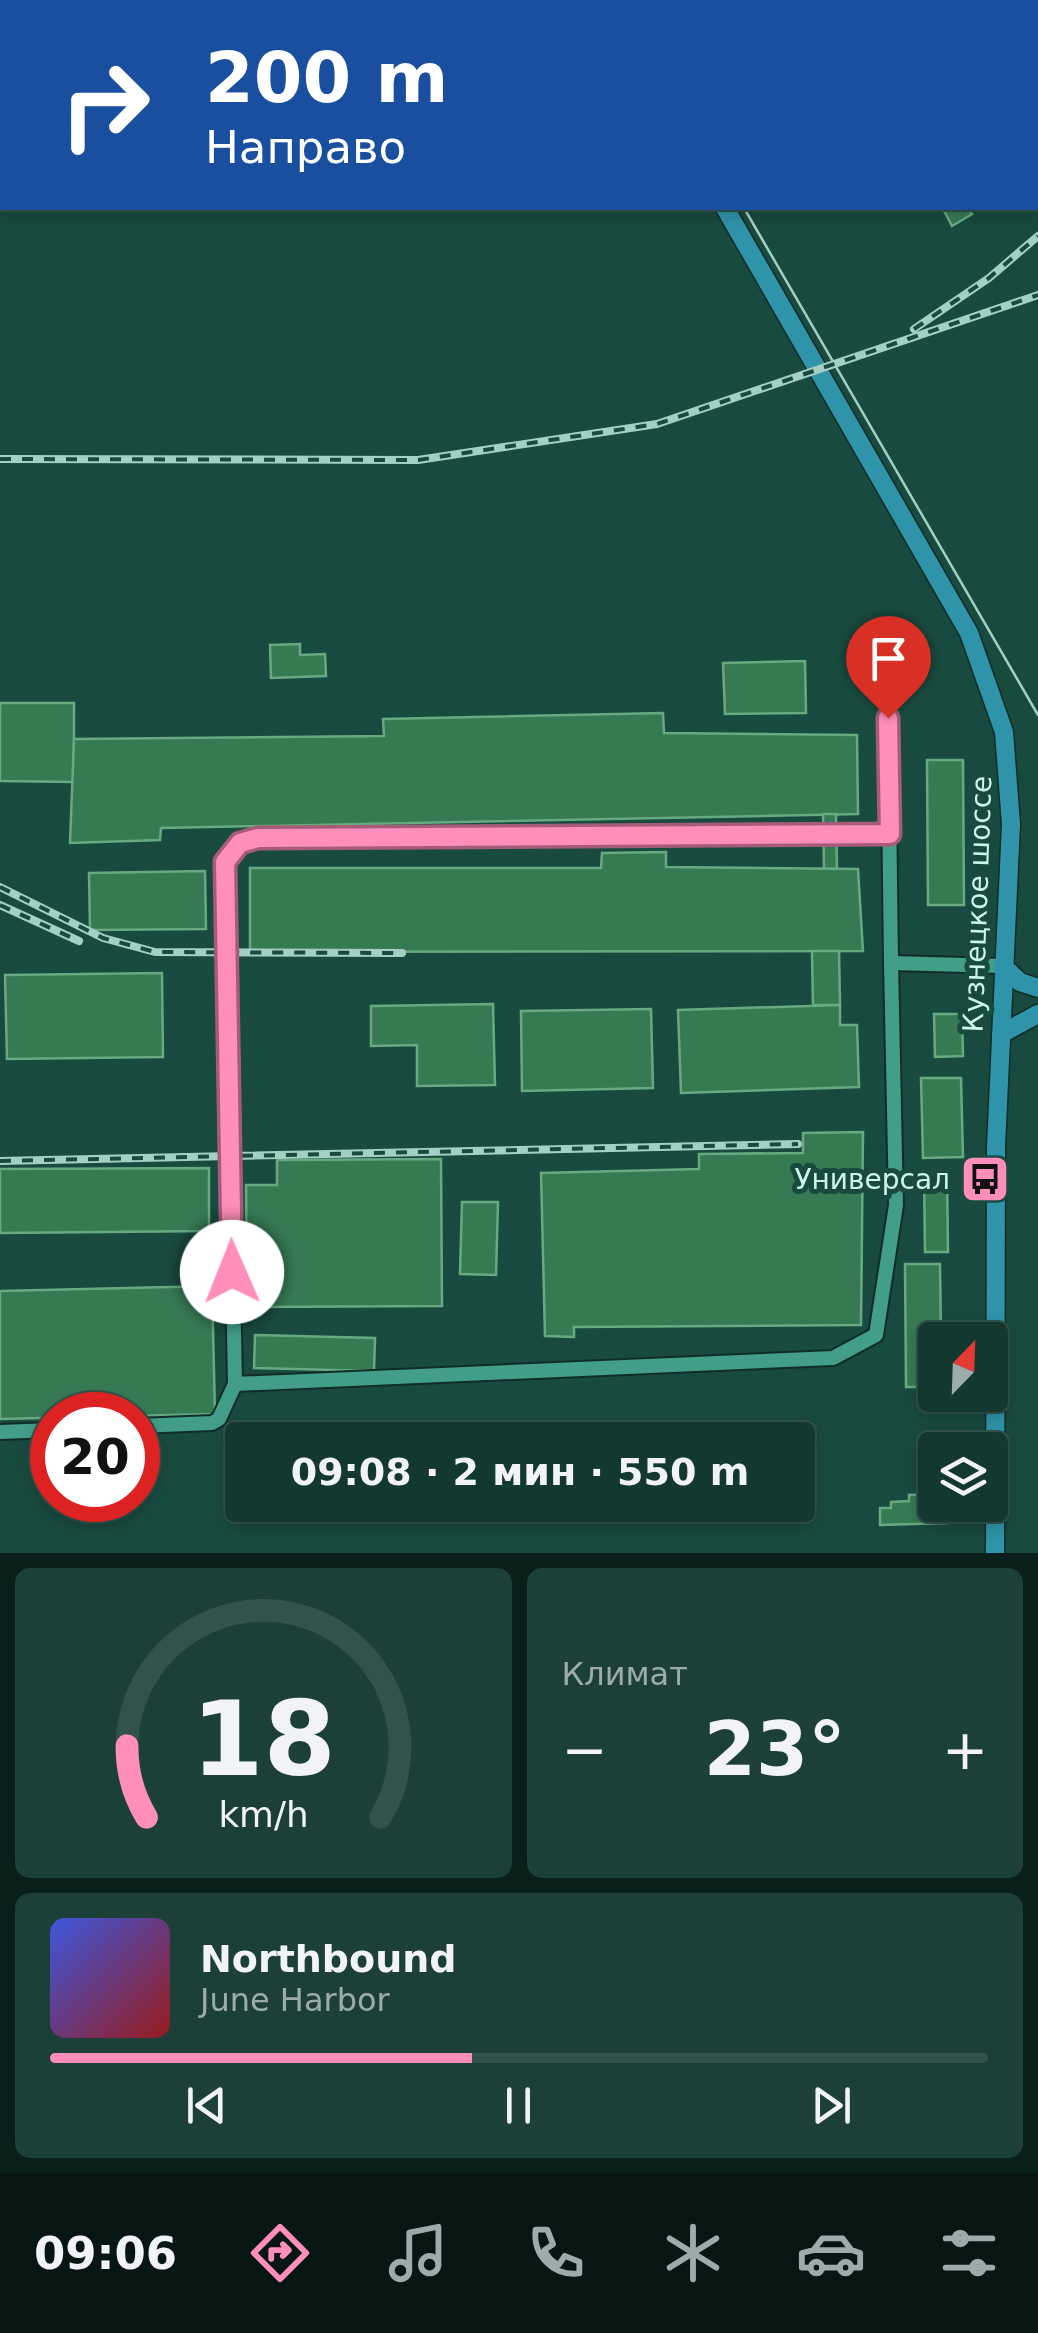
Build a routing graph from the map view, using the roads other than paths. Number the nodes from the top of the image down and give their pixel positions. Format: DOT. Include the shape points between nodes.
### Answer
graph roads {
  1 [pos="726,210"];
  2 [pos="888,718"];
  3 [pos="890,834"];
  4 [pos="892,963"];
  5 [pos="1002,966"];
  6 [pos="1038,988"];
  7 [pos="1038,1014"];
  8 [pos="1001,1034"];
  9 [pos="234,1384"];
  10 [pos="160,1425"];
  11 [pos="30,1431"];
  12 [pos="0,1432"];
  13 [pos="995,1553"];
  1 -- 5 [label="main road, Кузнецкое шоссе" via="969,633 994,696 1010,799"];
  2 -- 3 [label="lane"];
  3 -- 4 [label="lane"];
  3 -- 9 [label="lane" via="240,843 225,862"];
  4 -- 5 [label="lane"];
  4 -- 9 [label="lane" via="896,1205 876,1336 833,1358"];
  5 -- 6 [label="main road"];
  5 -- 8 [label="main road, Кузнецкое шоссе"];
  7 -- 8 [label="main road"];
  8 -- 13 [label="main road, Кузнецкое шоссе"];
  9 -- 10 [label="lane" via="212,1423"];
  11 -- 12 [label="lane"];
}
